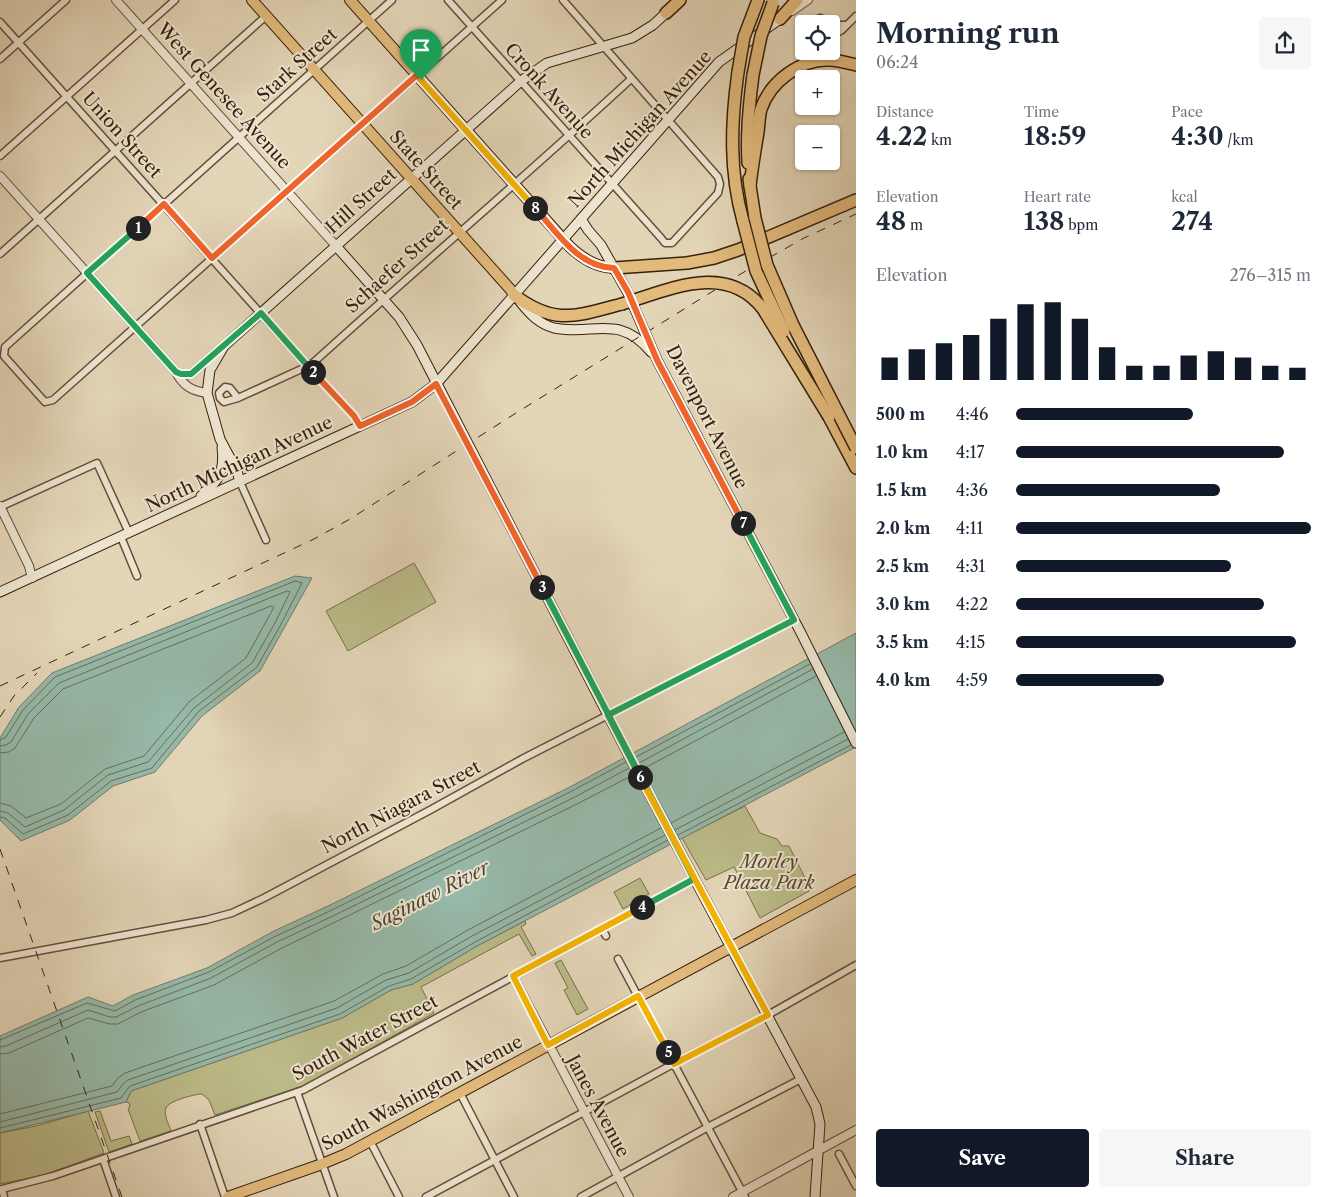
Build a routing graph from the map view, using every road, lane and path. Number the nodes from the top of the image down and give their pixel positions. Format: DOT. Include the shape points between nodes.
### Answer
graph roads {
  1 [pos="66,0"];
  2 [pos="116,0"];
  3 [pos="175,0"];
  4 [pos="252,0"];
  5 [pos="350,0"];
  6 [pos="392,0"];
  7 [pos="448,0"];
  8 [pos="502,0"];
  9 [pos="563,0"];
  10 [pos="679,0"];
  11 [pos="758,0"];
  12 [pos="797,0"];
  13 [pos="808,0"];
  14 [pos="774,2"];
  15 [pos="666,13"];
  16 [pos="266,16"];
  17 [pos="856,16"];
  18 [pos="780,19"];
  19 [pos="369,21"];
  20 [pos="0,22"];
  21 [pos="840,25"];
  22 [pos="846,25"];
  23 [pos="472,27"];
  24 [pos="142,29"];
  25 [pos="840,31"];
  26 [pos="18,42"];
  27 [pos="604,46"];
  28 [pos="0,59"];
  29 [pos="856,65"];
  30 [pos="315,70"];
  31 [pos="417,75"];
  32 [pos="631,79"];
  33 [pos="521,81"];
  34 [pos="191,83"];
  35 [pos="67,96"];
  36 [pos="668,120"];
  37 [pos="363,124"];
  38 [pos="466,130"];
  39 [pos="570,136"];
  40 [pos="239,137"];
  41 [pos="115,150"];
  42 [pos="0,156"];
  43 [pos="0,176"];
  44 [pos="411,178"];
  45 [pos="514,184"];
  46 [pos="612,184"];
  47 [pos="750,186"];
  48 [pos="288,191"];
  49 [pos="856,200"];
  50 [pos="164,204"];
  51 [pos="39,219"];
  52 [pos="581,219"];
  53 [pos="459,232"];
  54 [pos="563,240"];
  55 [pos="336,246"];
  56 [pos="0,254"];
  57 [pos="212,258"];
  58 [pos="614,268"];
  59 [pos="87,273"];
  60 [pos="514,295"];
  61 [pos="384,300"];
  62 [pos="261,313"];
  63 [pos="136,327"];
  64 [pos="224,346"];
  65 [pos="657,360"];
  66 [pos="308,366"];
  67 [pos="176,372"];
  68 [pos="436,384"];
  69 [pos="207,393"];
  70 [pos="238,398"];
  71 [pos="829,417"];
  72 [pos="360,426"];
  73 [pos="220,439"];
  74 [pos="856,448"];
  75 [pos="856,468"];
  76 [pos="240,482"];
  77 [pos="193,504"];
  78 [pos="0,507"];
  79 [pos="125,535"];
  80 [pos="266,540"];
  81 [pos="137,576"];
  82 [pos="32,578"];
  83 [pos="0,592"];
  84 [pos="794,620"];
  85 [pos="608,715"];
  86 [pos="856,743"];
  87 [pos="694,879"];
  88 [pos="856,880"];
  89 [pos="602,928"];
  90 [pos="606,936"];
  91 [pos="731,947"];
  92 [pos="0,958"];
  93 [pos="618,959"];
  94 [pos="856,966"];
  95 [pos="513,976"];
  96 [pos="638,996"];
  97 [pos="768,1015"];
  98 [pos="548,1045"];
  99 [pos="674,1064"];
  100 [pos="801,1079"];
  101 [pos="296,1092"];
  102 [pos="460,1093"];
  103 [pos="584,1112"];
  104 [pos="200,1124"];
  105 [pos="708,1127"];
  106 [pos="856,1130"];
  107 [pos="370,1142"];
  108 [pos="818,1152"];
  109 [pos="839,1154"];
  110 [pos="103,1159"];
  111 [pos="496,1160"];
  112 [pos="322,1164"];
  113 [pos="618,1177"];
  114 [pos="856,1186"];
  115 [pos="744,1194"];
  116 [pos="4,1197"];
  117 [pos="116,1197"];
  118 [pos="227,1197"];
  119 [pos="334,1197"];
  120 [pos="399,1197"];
  121 [pos="426,1197"];
  122 [pos="514,1197"];
  123 [pos="581,1197"];
  124 [pos="628,1197"];
  125 [pos="733,1197"];
  126 [pos="815,1197"];
  1 -- 26 [label="street"];
  2 -- 24 [label="street, West Genesee Avenue"];
  3 -- 24 [label="street"];
  4 -- 16 [label="main road, State Street"];
  5 -- 19 [label="main road"];
  6 -- 19 [label="street, Stark Street"];
  7 -- 23 [label="street, Cronk Avenue"];
  8 -- 23 [label="street"];
  9 -- 27 [label="street"];
  10 -- 15 [label="highway"];
  11 -- 71 [label="highway, bridge" via="744,37 733,110 736,189 756,270"];
  12 -- 18 [label="highway"];
  13 -- 18 [label="street, North Michigan Avenue"];
  14 -- 47 [label="highway, bridge" via="761,36 748,105"];
  15 -- 27 [label="main road" via="641,33"];
  16 -- 30 [label="main road, State Street"];
  16 -- 34 [label="street"];
  17 -- 22 [label="street"];
  18 -- 36 [label="main road, North Michigan Avenue" via="719,62"];
  19 -- 30 [label="street, Stark Street"];
  19 -- 31 [label="main road"];
  20 -- 26 [label="street, Union Street"];
  21 -- 22 [label="street"];
  22 -- 25 [label="street"];
  23 -- 31 [label="street"];
  23 -- 33 [label="street, Cronk Avenue"];
  24 -- 34 [label="street, West Genesee Avenue"];
  24 -- 35 [label="street"];
  26 -- 28 [label="street"];
  26 -- 35 [label="street, Union Street"];
  27 -- 32 [label="street"];
  27 -- 33 [label="main road, Hill Street" via="547,63"];
  29 -- 47 [label="highway" via="829,60 804,65 788,73 769,92 761,109"];
  30 -- 37 [label="main road, State Street"];
  30 -- 40 [label="street, Stark Street"];
  31 -- 37 [label="street"];
  31 -- 38 [label="main road"];
  32 -- 36 [label="street"];
  32 -- 39 [label="street, Schaefer Street"];
  33 -- 38 [label="main road, Hill Street"];
  33 -- 39 [label="street, Cronk Avenue"];
  34 -- 40 [label="street, West Genesee Avenue"];
  34 -- 41 [label="street"];
  35 -- 41 [label="street, Union Street"];
  35 -- 42 [label="street"];
  36 -- 46 [label="main road, North Michigan Avenue"];
  36 -- 46 [label="street, Cronk Avenue" via="718,177 718,193 670,244"];
  37 -- 44 [label="main road, State Street"];
  37 -- 48 [label="street"];
  38 -- 44 [label="main road, Hill Street"];
  38 -- 45 [label="main road"];
  39 -- 45 [label="street, Schaefer Street"];
  39 -- 46 [label="street, Cronk Avenue"];
  40 -- 48 [label="street, West Genesee Avenue"];
  40 -- 50 [label="street, Stark Street"];
  41 -- 50 [label="street, Union Street"];
  41 -- 51 [label="street"];
  43 -- 51 [label="street"];
  44 -- 53 [label="main road, State Street"];
  44 -- 55 [label="main road, Hill Street"];
  45 -- 53 [label="street, Schaefer Street"];
  45 -- 54 [label="main road"];
  46 -- 52 [label="main road, North Michigan Avenue"];
  47 -- 74 [label="highway, bridge" via="767,265 793,325"];
  48 -- 55 [label="street, West Genesee Avenue"];
  48 -- 57 [label="street"];
  49 -- 58 [label="highway" via="714,258"];
  50 -- 57 [label="street, Union Street"];
  50 -- 59 [label="street, Stark Street"];
  51 -- 56 [label="street"];
  51 -- 59 [label="street"];
  52 -- 54 [label="main road, North Michigan Avenue"];
  52 -- 58 [label="main road, Davenport Avenue"];
  53 -- 60 [label="main road, State Street"];
  53 -- 61 [label="street, Schaefer Street"];
  54 -- 58 [label="main road" via="588,261 604,268"];
  54 -- 60 [label="main road, North Michigan Avenue"];
  55 -- 61 [label="main road, West Genesee Avenue"];
  55 -- 62 [label="main road, Hill Street"];
  57 -- 62 [label="street, Union Street"];
  57 -- 63 [label="street"];
  58 -- 65 [label="main road, Davenport Avenue" via="628,292"];
  59 -- 63 [label="street"];
  59 -- 63 [label="street, Stark Street" via="5,347 4,356 45,402 53,400"];
  60 -- 65 [label="main road" via="542,323 554,328 614,328 645,345"];
  60 -- 68 [label="main road, North Michigan Avenue"];
  60 -- 71 [label="highway, bridge" via="540,311 567,317 700,282 719,282 739,288 756,299 764,309"];
  61 -- 66 [label="street, Schaefer Street"];
  61 -- 68 [label="main road, West Genesee Avenue" via="409,332"];
  62 -- 64 [label="main road, Hill Street"];
  62 -- 66 [label="street, Union Street"];
  63 -- 67 [label="street"];
  64 -- 67 [label="street, Hill Street" via="191,374"];
  64 -- 69 [label="main road, Hill Street" via="210,370"];
  65 -- 84 [label="main road, Davenport Avenue"];
  66 -- 70 [label="street, Schaefer Street"];
  66 -- 72 [label="street, Union Street"];
  67 -- 69 [label="street" via="187,387"];
  68 -- 72 [label="main road, North Michigan Avenue" via="412,402"];
  68 -- 85 [label="main road, West Genesee Avenue"];
  69 -- 73 [label="main road"];
  71 -- 75 [label="highway"];
  72 -- 76 [label="main road, North Michigan Avenue"];
  73 -- 76 [label="main road"];
  73 -- 77 [label="main road" via="223,469 214,485"];
  76 -- 77 [label="main road, North Michigan Avenue"];
  76 -- 80 [label="street"];
  77 -- 79 [label="main road, North Michigan Avenue"];
  78 -- 79 [label="street" via="96,463"];
  78 -- 82 [label="street"];
  79 -- 81 [label="street"];
  79 -- 82 [label="main road, North Michigan Avenue"];
  82 -- 83 [label="main road, North Michigan Avenue"];
  84 -- 85 [label="street, North Niagara Street"];
  84 -- 86 [label="main road, Davenport Avenue"];
  85 -- 87 [label="main road, West Genesee Avenue"];
  85 -- 92 [label="street, North Niagara Street" via="232,913"];
  87 -- 89 [label="street, South Water Street"];
  87 -- 91 [label="main road, West Genesee Avenue"];
  88 -- 91 [label="main road, South Washington Avenue"];
  89 -- 90 [label="street"];
  89 -- 95 [label="street, South Water Street"];
  91 -- 96 [label="main road, South Washington Avenue"];
  91 -- 97 [label="main road, West Genesee Avenue"];
  93 -- 96 [label="street"];
  94 -- 97 [label="street"];
  95 -- 98 [label="street, Janes Avenue"];
  95 -- 101 [label="street, South Water Street"];
  96 -- 98 [label="main road, South Washington Avenue"];
  96 -- 99 [label="street"];
  97 -- 99 [label="street"];
  97 -- 100 [label="main road, West Genesee Avenue"];
  98 -- 102 [label="main road, South Washington Avenue"];
  98 -- 103 [label="street, Janes Avenue"];
  99 -- 103 [label="street"];
  99 -- 105 [label="street"];
  100 -- 105 [label="street"];
  100 -- 108 [label="main road, West Genesee Avenue" via="818,1114"];
  101 -- 104 [label="street, South Water Street"];
  101 -- 112 [label="street"];
  102 -- 107 [label="main road, South Washington Avenue"];
  102 -- 111 [label="street"];
  103 -- 111 [label="street"];
  103 -- 113 [label="street, Janes Avenue"];
  104 -- 110 [label="street, South Water Street"];
  104 -- 118 [label="street"];
  105 -- 113 [label="street"];
  105 -- 115 [label="street"];
  106 -- 108 [label="street"];
  107 -- 112 [label="main road, South Washington Avenue"];
  107 -- 120 [label="street"];
  108 -- 115 [label="street"];
  108 -- 126 [label="main road, West Genesee Avenue"];
  109 -- 114 [label="street"];
  110 -- 116 [label="street, South Water Street" via="38,1181 2,1189"];
  110 -- 117 [label="street"];
  111 -- 121 [label="street"];
  111 -- 122 [label="street"];
  112 -- 118 [label="main road, South Washington Avenue"];
  112 -- 119 [label="street"];
  113 -- 123 [label="street"];
  113 -- 124 [label="street, Janes Avenue"];
  115 -- 125 [label="street"];
}
